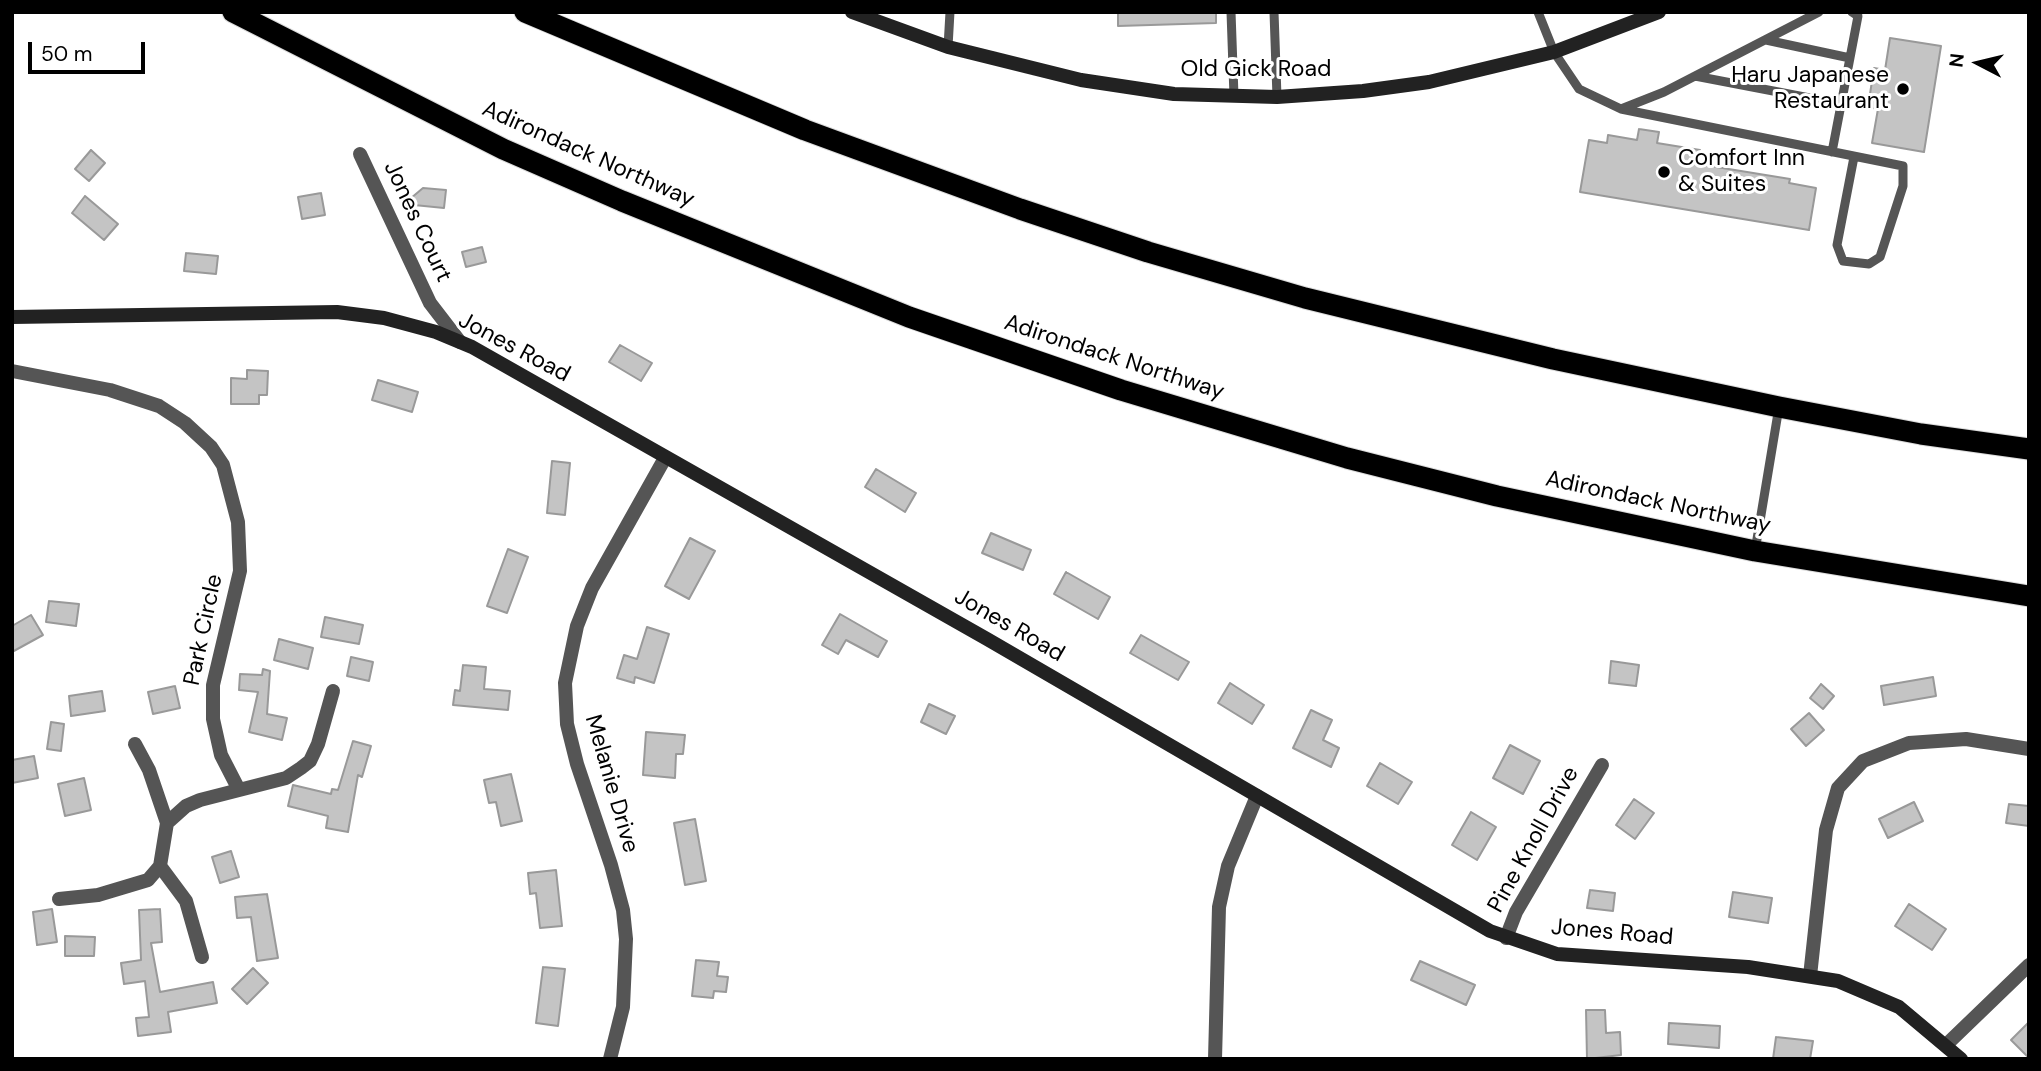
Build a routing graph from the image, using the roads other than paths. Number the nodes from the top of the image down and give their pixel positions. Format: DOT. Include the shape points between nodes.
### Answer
graph roads {
  1 [pos="233,12"];
  2 [pos="525,12"];
  3 [pos="852,12"];
  4 [pos="950,12"];
  5 [pos="1231,12"];
  6 [pos="1274,12"];
  7 [pos="1538,12"];
  8 [pos="1659,12"];
  9 [pos="1819,12"];
  10 [pos="1852,12"];
  11 [pos="1766,40"];
  12 [pos="948,47"];
  13 [pos="1555,52"];
  14 [pos="1850,58"];
  15 [pos="1695,76"];
  16 [pos="1234,96"];
  17 [pos="1277,97"];
  18 [pos="1841,104"];
  19 [pos="1621,109"];
  20 [pos="1832,152"];
  21 [pos="360,155"];
  22 [pos="1854,157"];
  23 [pos="12,317"];
  24 [pos="460,342"];
  25 [pos="12,371"];
  26 [pos="1779,407"];
  27 [pos="2029,449"];
  28 [pos="664,458"];
  29 [pos="1755,551"];
  30 [pos="2029,596"];
  31 [pos="333,691"];
  32 [pos="135,744"];
  33 [pos="2029,749"];
  34 [pos="1602,765"];
  35 [pos="238,788"];
  36 [pos="1257,796"];
  37 [pos="167,823"];
  38 [pos="160,866"];
  39 [pos="60,899"];
  40 [pos="1506,938"];
  41 [pos="202,957"];
  42 [pos="2029,965"];
  43 [pos="1810,976"];
  44 [pos="1946,1045"];
  45 [pos="610,1059"];
  46 [pos="1215,1059"];
  47 [pos="1961,1059"];
  1 -- 29 [label="highway, Adirondack Northway" via="503,149 909,317 1121,390 1347,458 1497,496"];
  2 -- 26 [label="highway" via="805,130 1148,252 1305,298 1552,359"];
  3 -- 12 [label="street, Old Gick Road"];
  4 -- 12 [label="lane"];
  5 -- 16 [label="lane"];
  6 -- 17 [label="lane"];
  7 -- 13 [label="lane"];
  8 -- 13 [label="street, Old Gick Road"];
  9 -- 11 [label="lane"];
  10 -- 14 [label="lane" via="1858,16"];
  11 -- 14 [label="lane"];
  11 -- 15 [label="lane"];
  12 -- 16 [label="street, Old Gick Road" via="1021,68 1114,86"];
  13 -- 17 [label="street, Old Gick Road" via="1429,82"];
  13 -- 19 [label="lane" via="1579,89"];
  14 -- 18 [label="lane"];
  15 -- 18 [label="lane"];
  15 -- 19 [label="lane"];
  16 -- 17 [label="street, Old Gick Road"];
  18 -- 20 [label="lane"];
  19 -- 20 [label="lane"];
  20 -- 22 [label="lane"];
  21 -- 24 [label="street, Jones Court" via="430,303"];
  22 -- 22 [label="lane" via="1903,166 1903,186 1880,257 1869,264 1843,261 1837,245"];
  23 -- 24 [label="street, Jones Road" via="337,312 384,318"];
  24 -- 28 [label="street, Jones Road"];
  25 -- 35 [label="street, Park Circle" via="110,390 159,406 212,447 223,465 238,522 240,571 213,685 213,719 221,755"];
  26 -- 27 [label="highway"];
  26 -- 29 [label="lane"];
  28 -- 36 [label="street, Jones Road"];
  28 -- 45 [label="street, Melanie Drive" via="592,588 577,626 565,683 567,724 577,764 623,910 624,1007"];
  29 -- 30 [label="highway, Adirondack Northway"];
  31 -- 35 [label="street" via="310,761 286,778"];
  32 -- 37 [label="street"];
  33 -- 43 [label="street" via="1966,738 1909,743 1863,761 1838,788 1826,830"];
  34 -- 40 [label="street, Pine Knoll Drive" via="1516,912"];
  35 -- 37 [label="street" via="186,806"];
  36 -- 40 [label="street, Jones Road"];
  36 -- 46 [label="street" via="1228,866 1219,907"];
  37 -- 38 [label="street"];
  38 -- 39 [label="street" via="148,880 98,895"];
  38 -- 41 [label="street" via="186,901"];
  40 -- 43 [label="street, Jones Road" via="1557,954 1748,967"];
  42 -- 44 [label="street"];
  43 -- 44 [label="street, Jones Road" via="1838,981 1899,1007"];
  44 -- 47 [label="street, Jones Road"];
}
